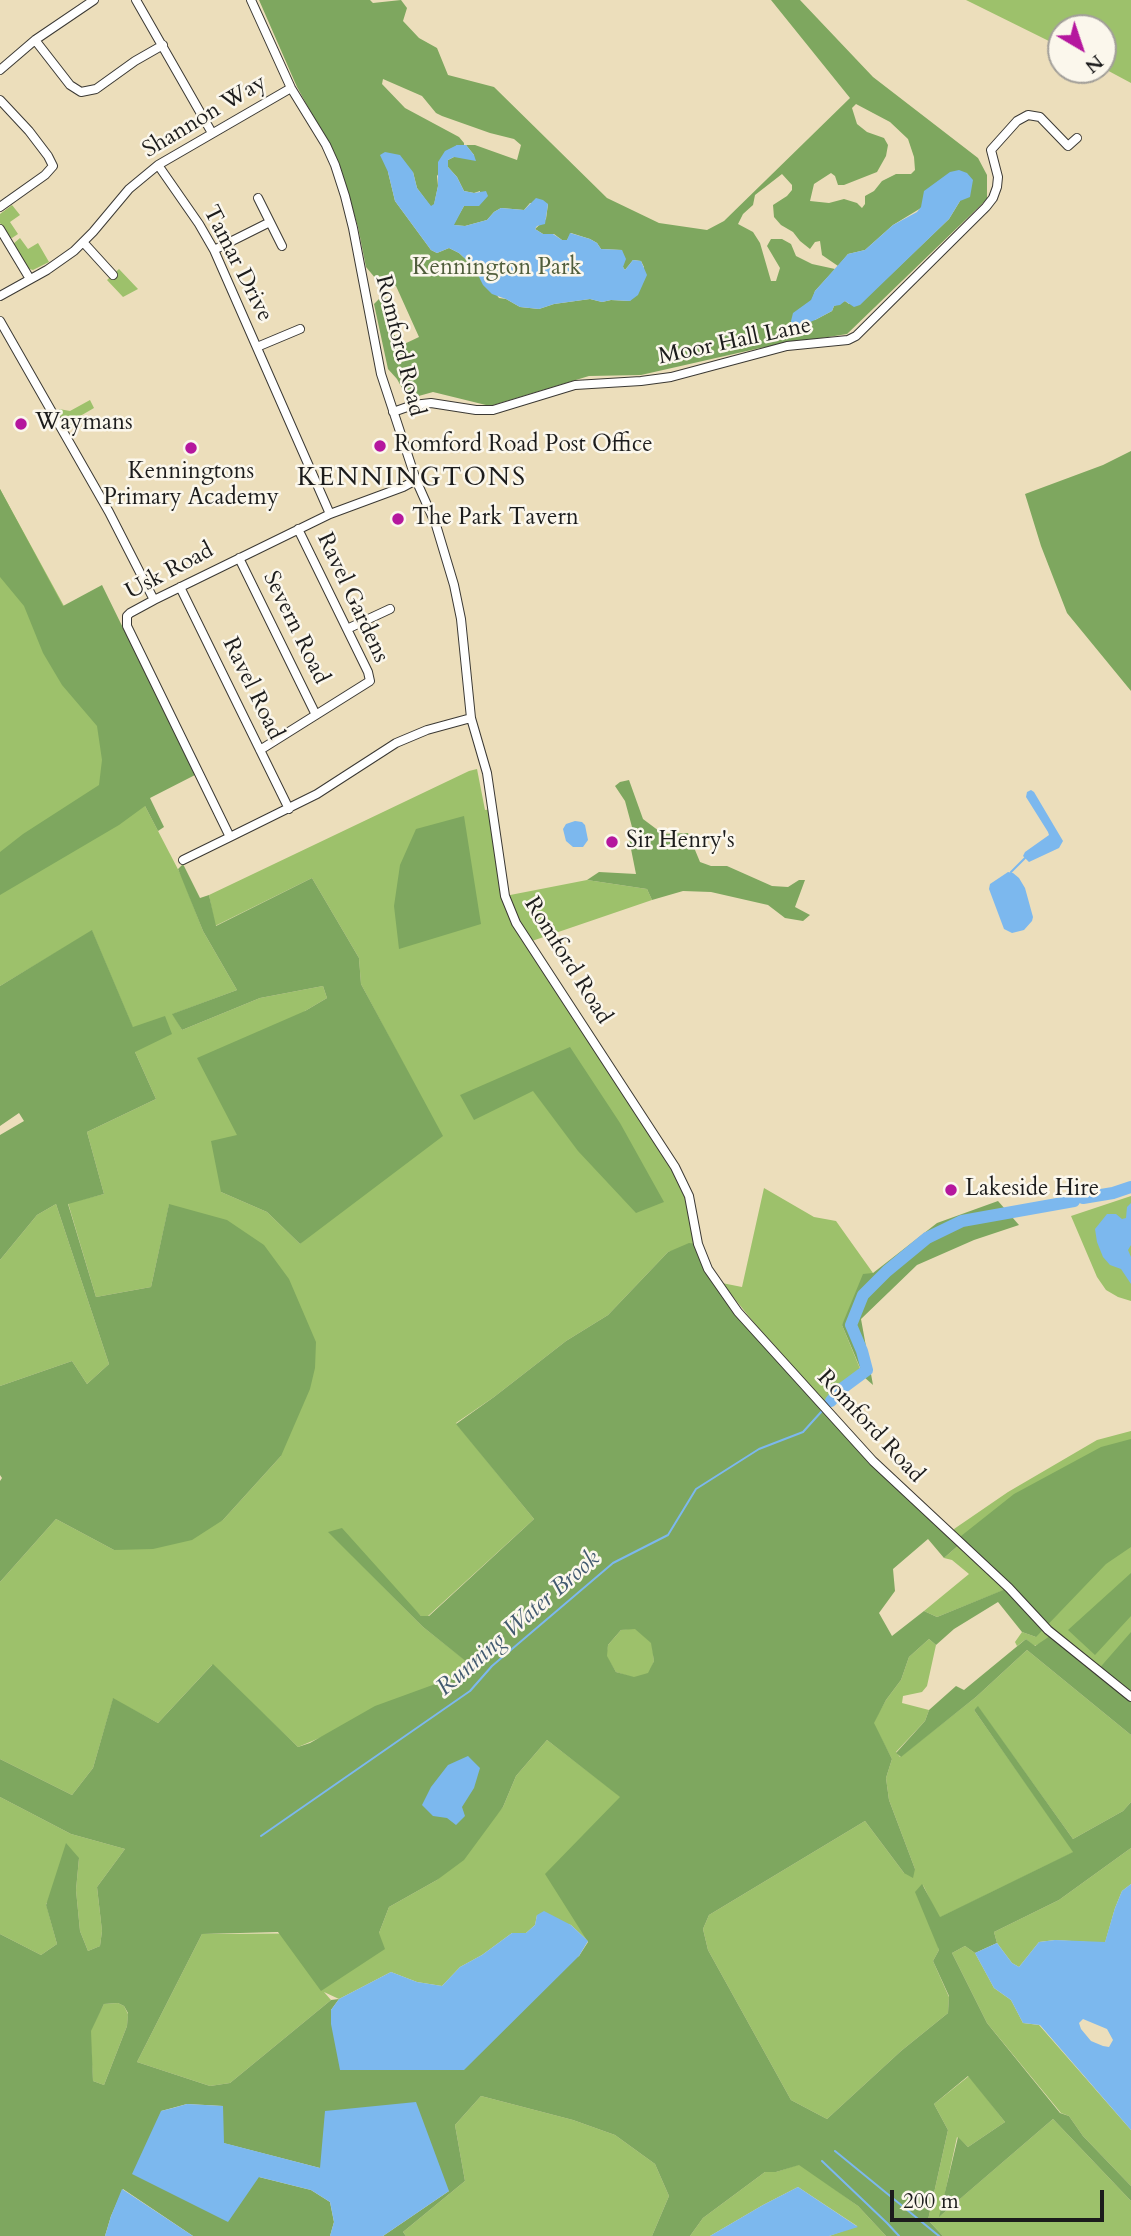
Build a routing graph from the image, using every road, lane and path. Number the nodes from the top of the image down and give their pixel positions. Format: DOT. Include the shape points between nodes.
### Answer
graph roads {
  1 [pos="94,0"];
  2 [pos="136,0"];
  3 [pos="250,0"];
  4 [pos="35,40"];
  5 [pos="163,45"];
  6 [pos="0,70"];
  7 [pos="292,89"];
  8 [pos="0,100"];
  9 [pos="212,133"];
  10 [pos="1077,138"];
  11 [pos="158,165"];
  12 [pos="258,198"];
  13 [pos="0,207"];
  14 [pos="270,222"];
  15 [pos="0,229"];
  16 [pos="83,242"];
  17 [pos="282,246"];
  18 [pos="214,250"];
  19 [pos="113,275"];
  20 [pos="30,279"];
  21 [pos="0,296"];
  22 [pos="0,321"];
  23 [pos="300,329"];
  24 [pos="257,347"];
  25 [pos="393,412"];
  26 [pos="416,480"];
  27 [pos="330,514"];
  28 [pos="298,529"];
  29 [pos="239,558"];
  30 [pos="180,587"];
  31 [pos="154,600"];
  32 [pos="390,609"];
  33 [pos="347,629"];
  34 [pos="316,715"];
  35 [pos="471,718"];
  36 [pos="260,750"];
  37 [pos="289,809"];
  38 [pos="230,837"];
  39 [pos="183,860"];
  40 [pos="1131,1697"];
  1 -- 4 [label="street"];
  2 -- 5 [label="street"];
  3 -- 7 [label="street, Romford Road"];
  4 -- 5 [label="street" via="70,85 81,92 96,89"];
  4 -- 6 [label="street"];
  5 -- 9 [label="street"];
  7 -- 9 [label="street, Shannon Way"];
  7 -- 25 [label="street, Romford Road" via="326,145 338,175"];
  8 -- 13 [label="street" via="53,166"];
  9 -- 11 [label="street, Shannon Way"];
  10 -- 25 [label="street, Moor Hall Lane" via="1068,146 1040,117 1028,115 1017,121 991,150 998,177 993,198 848,340 787,346 671,377 575,385 493,410 431,403"];
  11 -- 16 [label="street, Shannon Way" via="129,189"];
  11 -- 18 [label="street, Tamar Drive"];
  12 -- 14 [label="street"];
  14 -- 17 [label="street"];
  14 -- 18 [label="street"];
  15 -- 20 [label="street"];
  16 -- 19 [label="street"];
  16 -- 20 [label="street, Shannon Way"];
  18 -- 24 [label="street, Tamar Drive"];
  20 -- 21 [label="street, Shannon Way"];
  22 -- 31 [label="street"];
  23 -- 24 [label="street, Tamar Drive"];
  24 -- 27 [label="street, Tamar Drive"];
  25 -- 26 [label="street, Romford Road"];
  26 -- 27 [label="street, Usk Road"];
  26 -- 35 [label="street, Romford Road" via="454,585"];
  27 -- 28 [label="street, Usk Road"];
  28 -- 29 [label="street, Usk Road"];
  28 -- 33 [label="street, Ravel Gardens"];
  29 -- 30 [label="street, Usk Road"];
  29 -- 34 [label="street, Severn Road"];
  30 -- 31 [label="street, Usk Road"];
  30 -- 36 [label="street, Ravel Road"];
  31 -- 38 [label="street, Usk Road" via="130,613 127,626"];
  32 -- 33 [label="street"];
  33 -- 34 [label="street, Ravel Gardens" via="370,681"];
  34 -- 36 [label="street, Ravel Gardens"];
  35 -- 37 [label="street" via="396,743"];
  35 -- 40 [label="street, Romford Road" via="487,772 509,910 681,1178 702,1257 714,1281 873,1461 1048,1630"];
  36 -- 37 [label="street, Ravel Road"];
  37 -- 38 [label="street"];
  38 -- 39 [label="street"];
}
